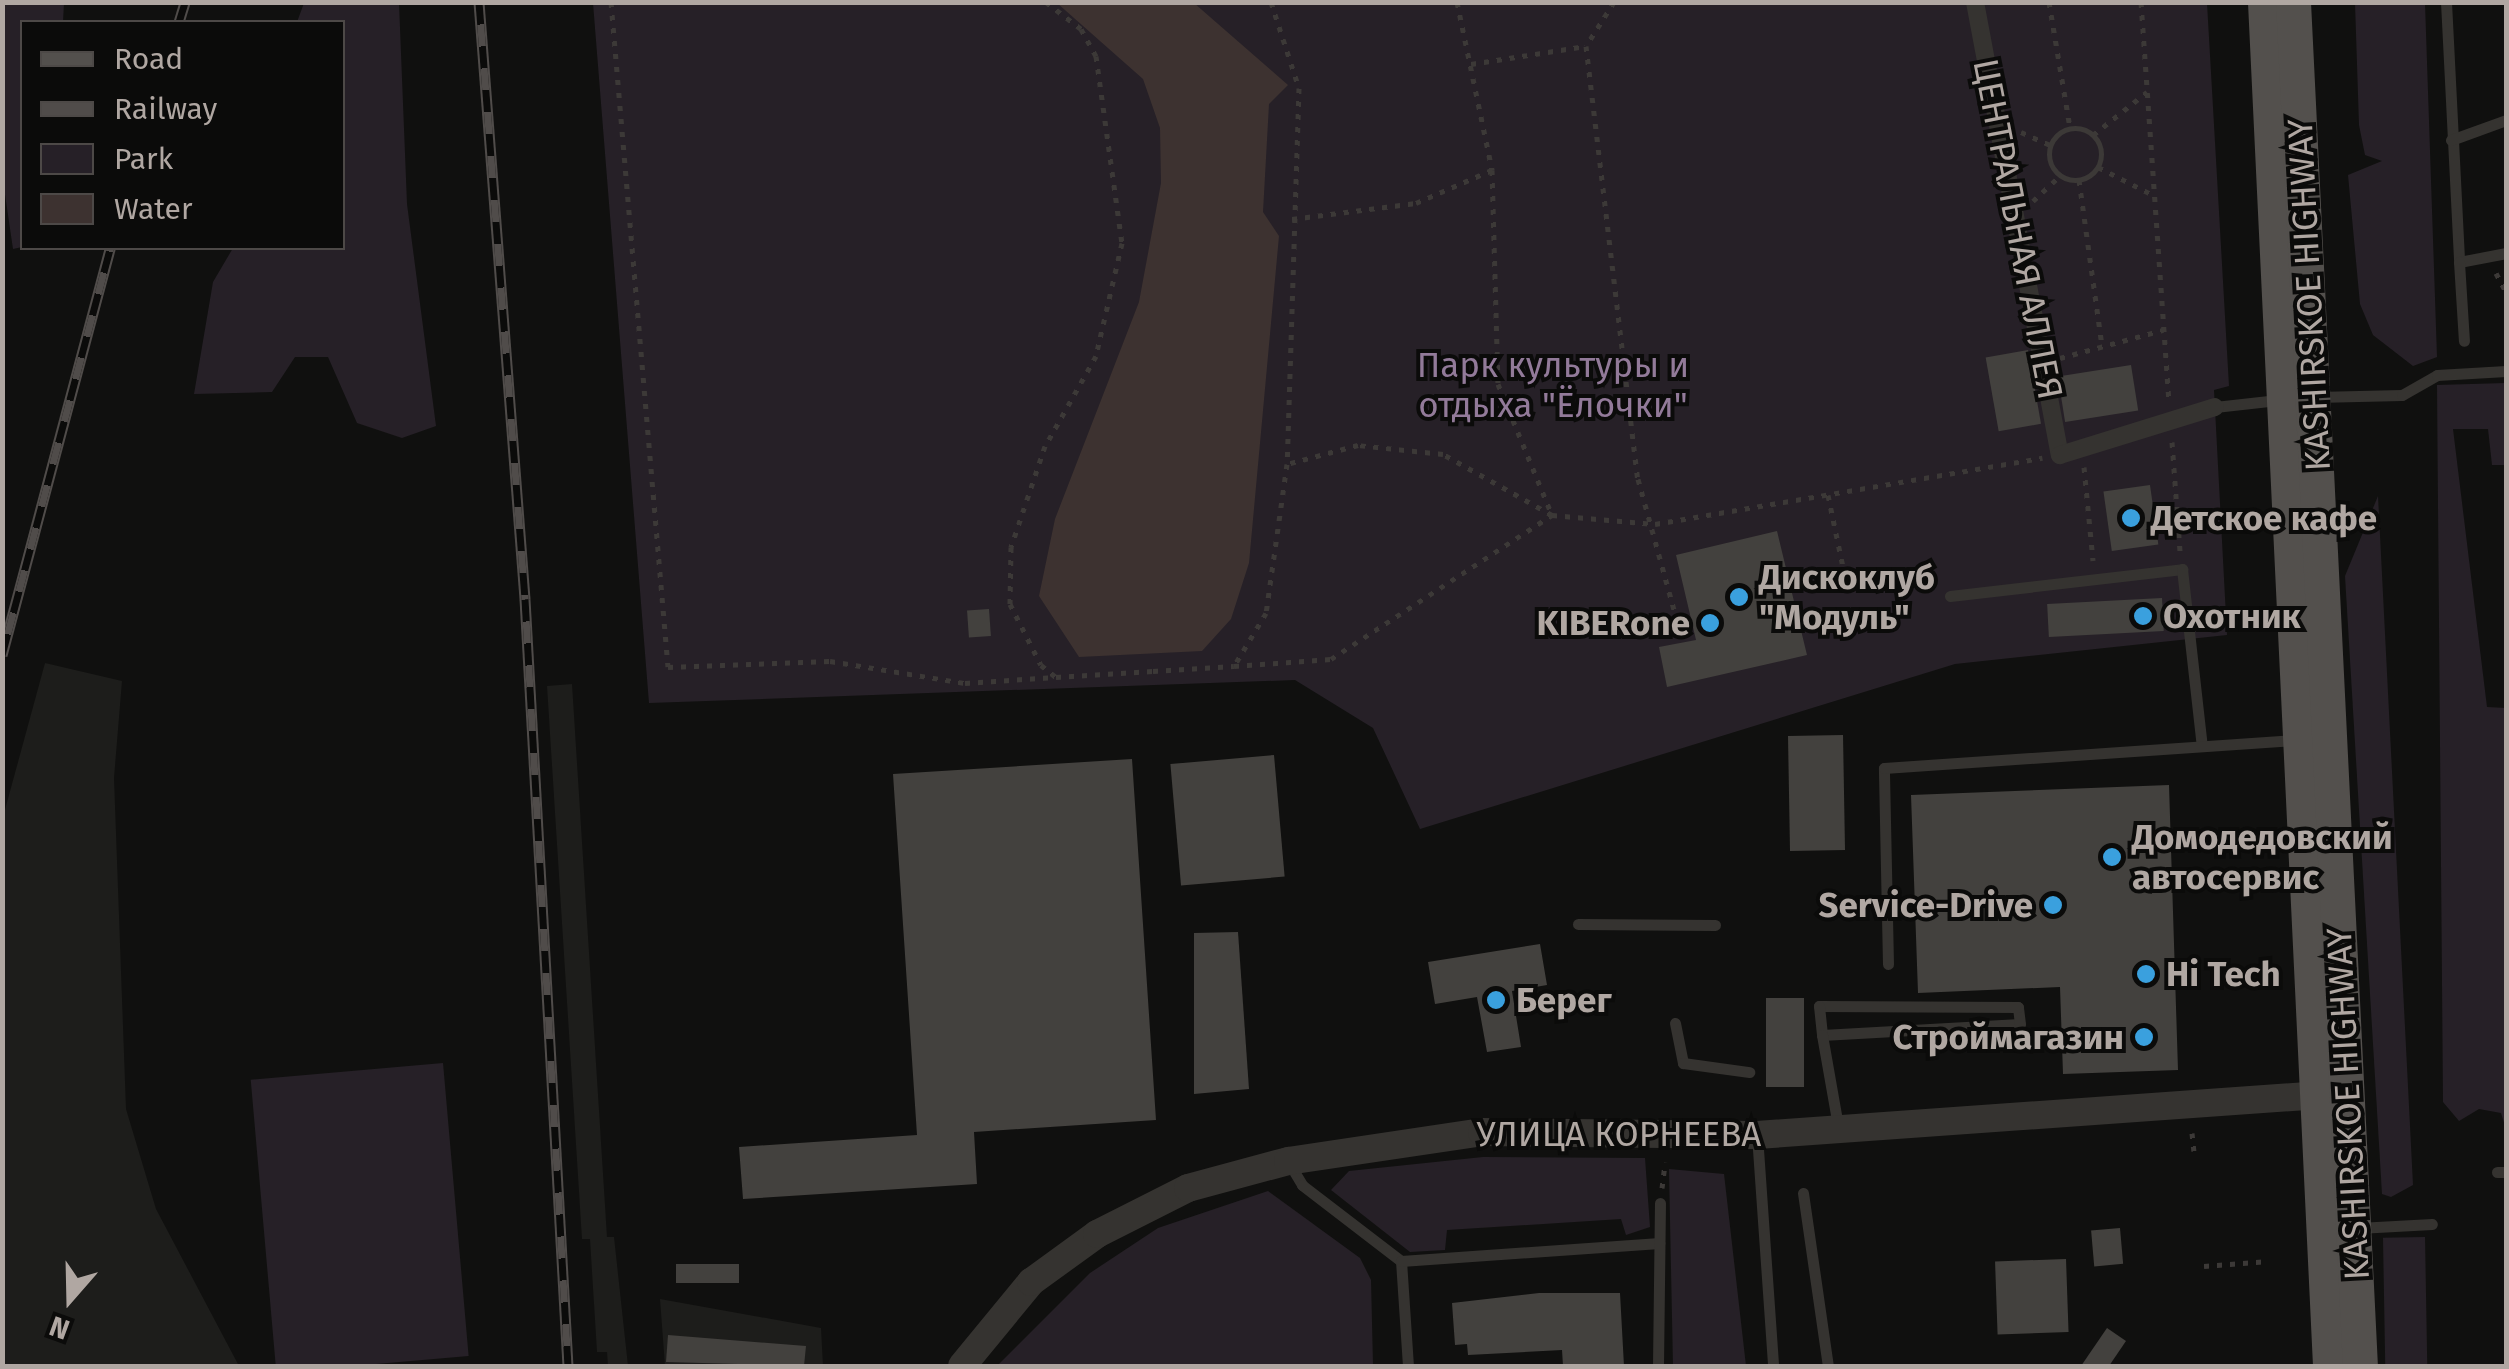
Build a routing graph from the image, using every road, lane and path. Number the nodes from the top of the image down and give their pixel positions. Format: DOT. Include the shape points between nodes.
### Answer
graph roads {
  1 [pos="611,2"];
  2 [pos="1046,2"];
  3 [pos="1271,2"];
  4 [pos="1457,2"];
  5 [pos="1614,2"];
  6 [pos="1975,2"];
  7 [pos="2049,2"];
  8 [pos="2141,2"];
  9 [pos="2265,2"];
  10 [pos="2293,2"];
  11 [pos="2446,2"];
  12 [pos="1586,46"];
  13 [pos="1471,64"];
  14 [pos="2147,92"];
  15 [pos="2506,120"];
  16 [pos="2070,128"];
  17 [pos="2093,136"];
  18 [pos="2452,140"];
  19 [pos="2098,168"];
  20 [pos="1492,170"];
  21 [pos="2060,176"];
  22 [pos="2079,180"];
  23 [pos="2154,196"];
  24 [pos="1292,218"];
  25 [pos="2017,218"];
  26 [pos="2506,252"];
  27 [pos="2459,262"];
  28 [pos="2164,330"];
  29 [pos="2464,341"];
  30 [pos="2102,346"];
  31 [pos="2045,363"];
  32 [pos="2506,372"];
  33 [pos="2300,398"];
  34 [pos="2215,407"];
  35 [pos="2170,415"];
  36 [pos="2083,452"];
  37 [pos="2060,455"];
  38 [pos="1287,464"];
  39 [pos="1828,495"];
  40 [pos="1552,515"];
  41 [pos="1654,524"];
  42 [pos="2182,569"];
  43 [pos="2094,579"];
  44 [pos="1848,592"];
  45 [pos="1950,596"];
  46 [pos="1681,635"];
  47 [pos="1234,666"];
  48 [pos="1056,677"];
  49 [pos="2302,739"];
  50 [pos="2202,746"];
  51 [pos="1578,924"];
  52 [pos="1715,925"];
  53 [pos="1888,964"];
  54 [pos="1675,1024"];
  55 [pos="1822,1035"];
  56 [pos="1749,1072"];
  57 [pos="2332,1094"];
  58 [pos="1839,1131"];
  59 [pos="2192,1133"];
  60 [pos="1757,1136"];
  61 [pos="2194,1150"];
  62 [pos="1288,1162"];
  63 [pos="1803,1193"];
  64 [pos="1660,1204"];
  65 [pos="2432,1224"];
  66 [pos="2354,1228"];
  67 [pos="1659,1243"];
  68 [pos="1401,1261"];
  69 [pos="2268,1261"];
  70 [pos="2204,1266"];
  71 [pos="962,1366"];
  72 [pos="1408,1366"];
  73 [pos="1658,1366"];
  74 [pos="1773,1366"];
  75 [pos="1828,1366"];
  76 [pos="2330,1366"];
  77 [pos="2360,1366"];
  1 -- 48 [label="path" via="668,667 830,661 966,683"];
  2 -- 48 [label="path" via="1081,29 1096,56 1122,243 1102,339 1038,463 1008,561 1018,629"];
  3 -- 24 [label="path" via="1299,88"];
  4 -- 13 [label="path"];
  5 -- 12 [label="path"];
  6 -- 25 [label="street, ЦЕНТРАЛЬНАЯ АЛЛЕЯ"];
  7 -- 16 [label="path"];
  8 -- 14 [label="path"];
  9 -- 33 [label="main road, KASHIRSKOE HIGHWAY"];
  10 -- 33 [label="main road, KASHIRSKOE HIGHWAY"];
  11 -- 18 [label="lane"];
  12 -- 13 [label="path"];
  12 -- 41 [label="path" via="1638,479"];
  13 -- 20 [label="path"];
  14 -- 17 [label="path"];
  14 -- 23 [label="path"];
  15 -- 18 [label="lane"];
  16 -- 17 [label="path"];
  16 -- 21 [label="path" via="2050,145"];
  17 -- 19 [label="path"];
  18 -- 27 [label="lane"];
  19 -- 22 [label="path"];
  19 -- 23 [label="path"];
  20 -- 24 [label="path" via="1416,204"];
  20 -- 40 [label="path" via="1498,384"];
  21 -- 22 [label="path"];
  21 -- 25 [label="path"];
  22 -- 30 [label="path"];
  23 -- 28 [label="path"];
  24 -- 38 [label="path"];
  25 -- 31 [label="street, ЦЕНТРАЛЬНАЯ АЛЛЕЯ"];
  26 -- 27 [label="lane"];
  27 -- 29 [label="lane"];
  28 -- 30 [label="path"];
  28 -- 35 [label="path"];
  30 -- 31 [label="path"];
  31 -- 37 [label="street, ЦЕНТРАЛЬНАЯ АЛЛЕЯ"];
  32 -- 33 [label="lane" via="2437,374 2402,394"];
  33 -- 34 [label="lane"];
  33 -- 49 [label="main road, KASHIRSKOE HIGHWAY"];
  33 -- 57 [label="main road, KASHIRSKOE HIGHWAY"];
  34 -- 35 [label="street"];
  35 -- 36 [label="street"];
  35 -- 42 [label="path"];
  36 -- 37 [label="street"];
  36 -- 43 [label="path"];
  37 -- 39 [label="path"];
  38 -- 40 [label="path" via="1358,445 1442,454"];
  38 -- 47 [label="path" via="1266,612"];
  39 -- 41 [label="path"];
  39 -- 44 [label="path"];
  40 -- 41 [label="path"];
  40 -- 47 [label="path" via="1331,659"];
  41 -- 46 [label="path"];
  42 -- 43 [label="lane"];
  42 -- 50 [label="lane"];
  43 -- 45 [label="lane"];
  47 -- 48 [label="path"];
  49 -- 50 [label="lane"];
  49 -- 57 [label="main road, KASHIRSKOE HIGHWAY"];
  50 -- 53 [label="lane" via="1884,768"];
  51 -- 52 [label="lane"];
  54 -- 56 [label="lane" via="1682,1062"];
  55 -- 55 [label="lane" via="1819,1006 2018,1006 2020,1024"];
  55 -- 58 [label="lane"];
  57 -- 58 [label="street, УЛИЦА КОРНЕЕВА"];
  57 -- 66 [label="main road, KASHIRSKOE HIGHWAY"];
  57 -- 76 [label="main road, KASHIRSKOE HIGHWAY"];
  58 -- 60 [label="street, УЛИЦА КОРНЕЕВА"];
  59 -- 61 [label="path"];
  60 -- 62 [label="street, УЛИЦА КОРНЕЕВА" via="1482,1132"];
  60 -- 74 [label="lane"];
  62 -- 68 [label="lane" via="1302,1184"];
  62 -- 71 [label="street, УЛИЦА КОРНЕЕВА" via="1188,1188 1097,1234 1032,1282"];
  63 -- 75 [label="lane"];
  64 -- 67 [label="lane"];
  65 -- 66 [label="lane"];
  66 -- 77 [label="main road, KASHIRSKOE HIGHWAY"];
  67 -- 68 [label="lane"];
  67 -- 73 [label="lane"];
  68 -- 72 [label="lane"];
  69 -- 70 [label="path"];
}
